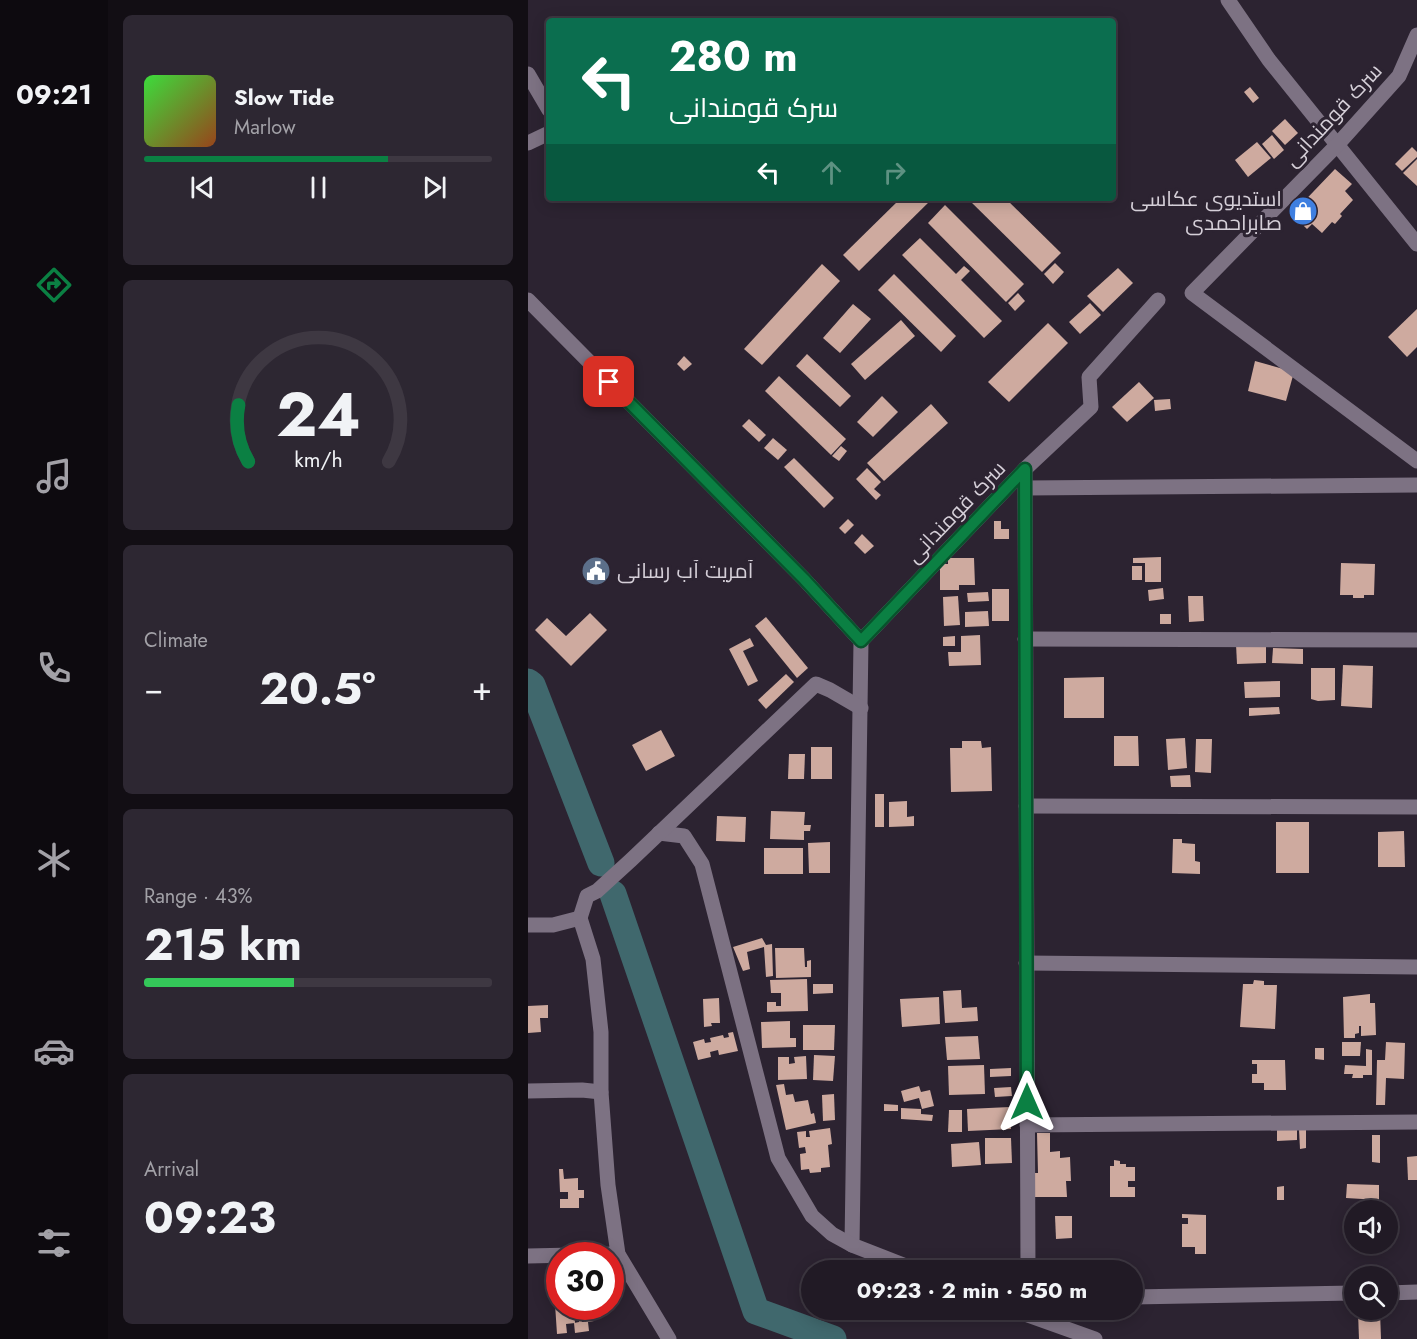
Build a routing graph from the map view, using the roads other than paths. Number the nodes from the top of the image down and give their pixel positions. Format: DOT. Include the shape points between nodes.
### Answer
graph roads {
  1 [pos="1228,0"];
  2 [pos="1417,34"];
  3 [pos="528,74"];
  4 [pos="546,105"];
  5 [pos="546,134"];
  6 [pos="528,143"];
  7 [pos="1338,144"];
  8 [pos="1417,244"];
  9 [pos="528,300"];
  10 [pos="1158,300"];
  11 [pos="1417,461"];
  12 [pos="1025,469"];
  13 [pos="1417,485"];
  14 [pos="1026,488"];
  15 [pos="1025,639"];
  16 [pos="1417,640"];
  17 [pos="861,641"];
  18 [pos="861,708"];
  19 [pos="1026,806"];
  20 [pos="1417,807"];
  21 [pos="659,833"];
  22 [pos="580,918"];
  23 [pos="528,925"];
  24 [pos="1026,963"];
  25 [pos="1417,967"];
  26 [pos="528,1090"];
  27 [pos="601,1092"];
  28 [pos="1417,1122"];
  29 [pos="1027,1125"];
  30 [pos="616,1242"];
  31 [pos="852,1245"];
  32 [pos="528,1256"];
  33 [pos="546,1256"];
  34 [pos="890,1260"];
  35 [pos="1028,1260"];
  36 [pos="624,1264"];
  37 [pos="1417,1292"];
  38 [pos="1344,1293"];
  39 [pos="1398,1293"];
  40 [pos="1143,1297"];
  41 [pos="1046,1320"];
  42 [pos="669,1339"];
  43 [pos="1095,1339"];
  1 -- 7 [label="street" via="1269,60"];
  2 -- 7 [label="street, سرک قومندانی" via="1399,76"];
  3 -- 4 [label="street"];
  5 -- 6 [label="street"];
  7 -- 8 [label="street"];
  7 -- 11 [label="street, سرک قومندانی" via="1192,293"];
  9 -- 17 [label="street"];
  10 -- 12 [label="street, سرک قومندانی" via="1089,377 1091,407"];
  12 -- 14 [label="street"];
  12 -- 17 [label="street, سرک قومندانی"];
  13 -- 14 [label="street"];
  14 -- 15 [label="street"];
  15 -- 16 [label="street"];
  15 -- 19 [label="street"];
  17 -- 18 [label="street"];
  18 -- 21 [label="street" via="816,684"];
  18 -- 31 [label="street"];
  19 -- 20 [label="street"];
  19 -- 24 [label="street"];
  21 -- 22 [label="street" via="587,896"];
  21 -- 31 [label="street" via="684,836 702,864 778,1158 812,1216"];
  22 -- 23 [label="street" via="553,925"];
  22 -- 27 [label="street" via="593,958 602,1032"];
  24 -- 25 [label="street"];
  24 -- 29 [label="street"];
  26 -- 27 [label="street"];
  27 -- 30 [label="street"];
  28 -- 29 [label="street"];
  29 -- 35 [label="street"];
  31 -- 34 [label="street"];
  32 -- 33 [label="street"];
  36 -- 42 [label="street"];
  37 -- 39 [label="street"];
  38 -- 40 [label="street"];
  41 -- 43 [label="street"];
}
